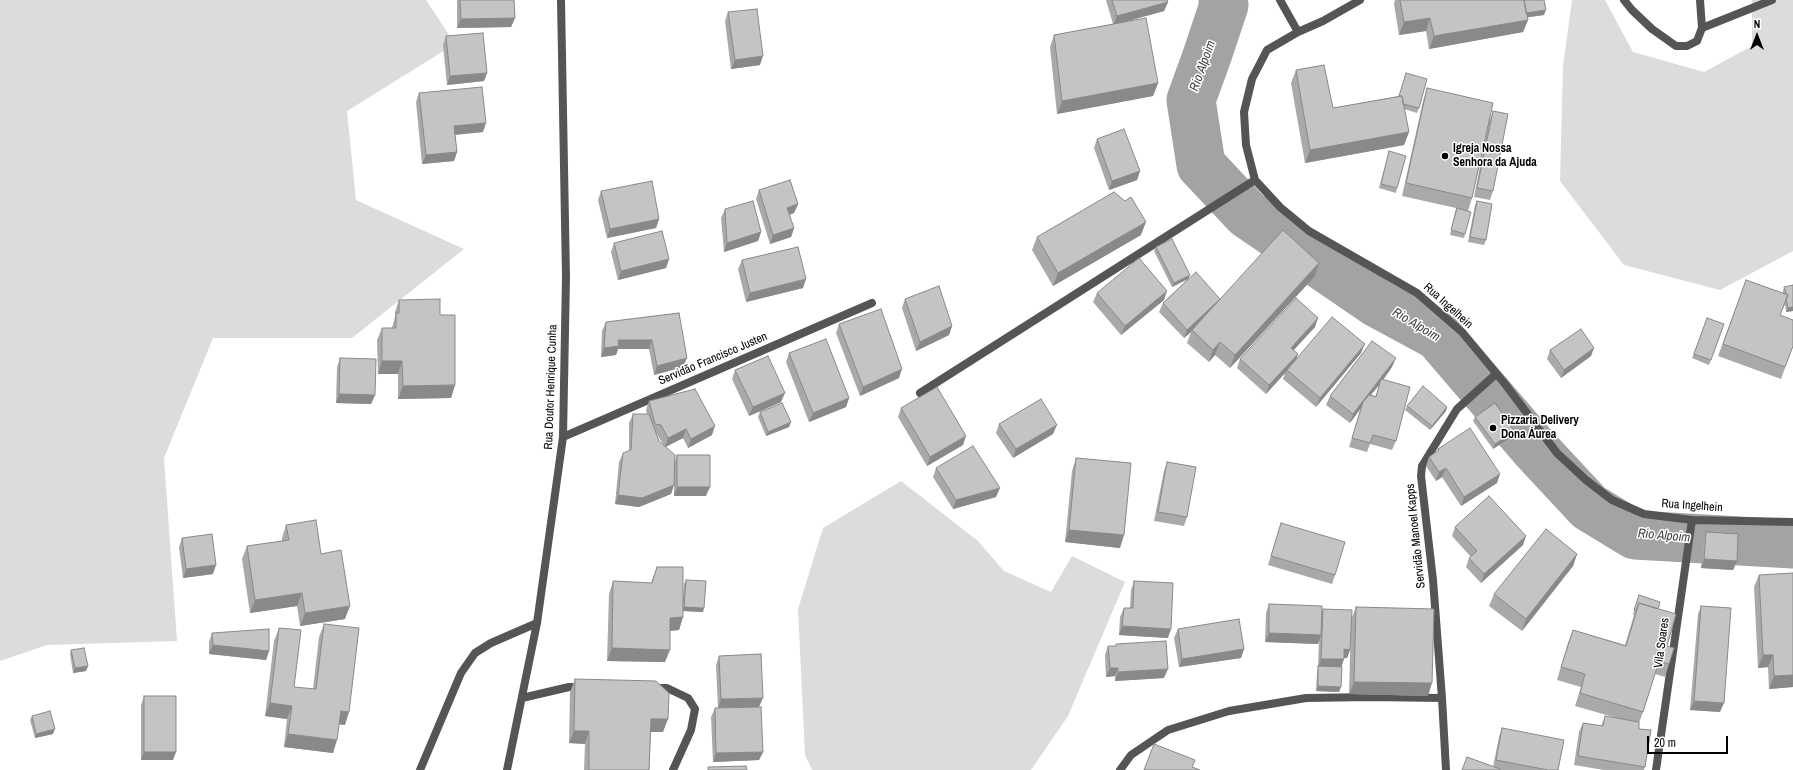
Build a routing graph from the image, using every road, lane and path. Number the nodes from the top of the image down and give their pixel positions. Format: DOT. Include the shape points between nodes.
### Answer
graph roads {
  1 [pos="561,0"];
  2 [pos="1280,0"];
  3 [pos="1360,0"];
  4 [pos="1624,0"];
  5 [pos="1700,0"];
  6 [pos="1772,0"];
  7 [pos="1702,28"];
  8 [pos="1298,32"];
  9 [pos="1254,181"];
  10 [pos="872,303"];
  11 [pos="1495,375"];
  12 [pos="920,393"];
  13 [pos="563,437"];
  14 [pos="1692,521"];
  15 [pos="1793,522"];
  16 [pos="537,623"];
  17 [pos="591,688"];
  18 [pos="644,688"];
  19 [pos="522,698"];
  20 [pos="1442,698"];
  21 [pos="420,770"];
  22 [pos="507,770"];
  23 [pos="673,770"];
  24 [pos="1120,770"];
  25 [pos="1446,770"];
  26 [pos="1656,770"];
  1 -- 13 [label="street, Rua Doutor Henrique Cunha" via="566,277"];
  2 -- 8 [label="street"];
  3 -- 8 [label="street, Rua Ingelhein"];
  4 -- 7 [label="street" via="1652,29 1676,46 1687,46 1697,41"];
  5 -- 7 [label="street"];
  6 -- 7 [label="street"];
  8 -- 9 [label="street, Rua Ingelhein" via="1267,50 1252,79 1244,112 1246,145"];
  9 -- 11 [label="street, Rua Ingelhein" via="1309,231 1417,293 1462,332"];
  9 -- 12 [label="street"];
  10 -- 13 [label="street, Servidão Francisco Justen"];
  11 -- 14 [label="street, Rua Ingelhein" via="1532,418 1557,453 1612,500 1644,514"];
  11 -- 20 [label="street, Servidão Manoel Kapps" via="1457,410 1422,466"];
  13 -- 16 [label="street, Rua Doutor Henrique Cunha"];
  14 -- 15 [label="street, Rua Ingelhein"];
  14 -- 26 [label="street, Vila Soares"];
  16 -- 19 [label="street, Rua Doutor Henrique Cunha"];
  16 -- 21 [label="street" via="491,643 475,653 461,673"];
  17 -- 19 [label="street" via="568,687"];
  18 -- 23 [label="street" via="668,688 688,698 695,709 691,730"];
  19 -- 22 [label="street, Rua Doutor Henrique Cunha"];
  20 -- 24 [label="street" via="1306,698 1229,711 1168,730 1131,755"];
  20 -- 25 [label="street, Servidão Manoel Kapps"];
}
